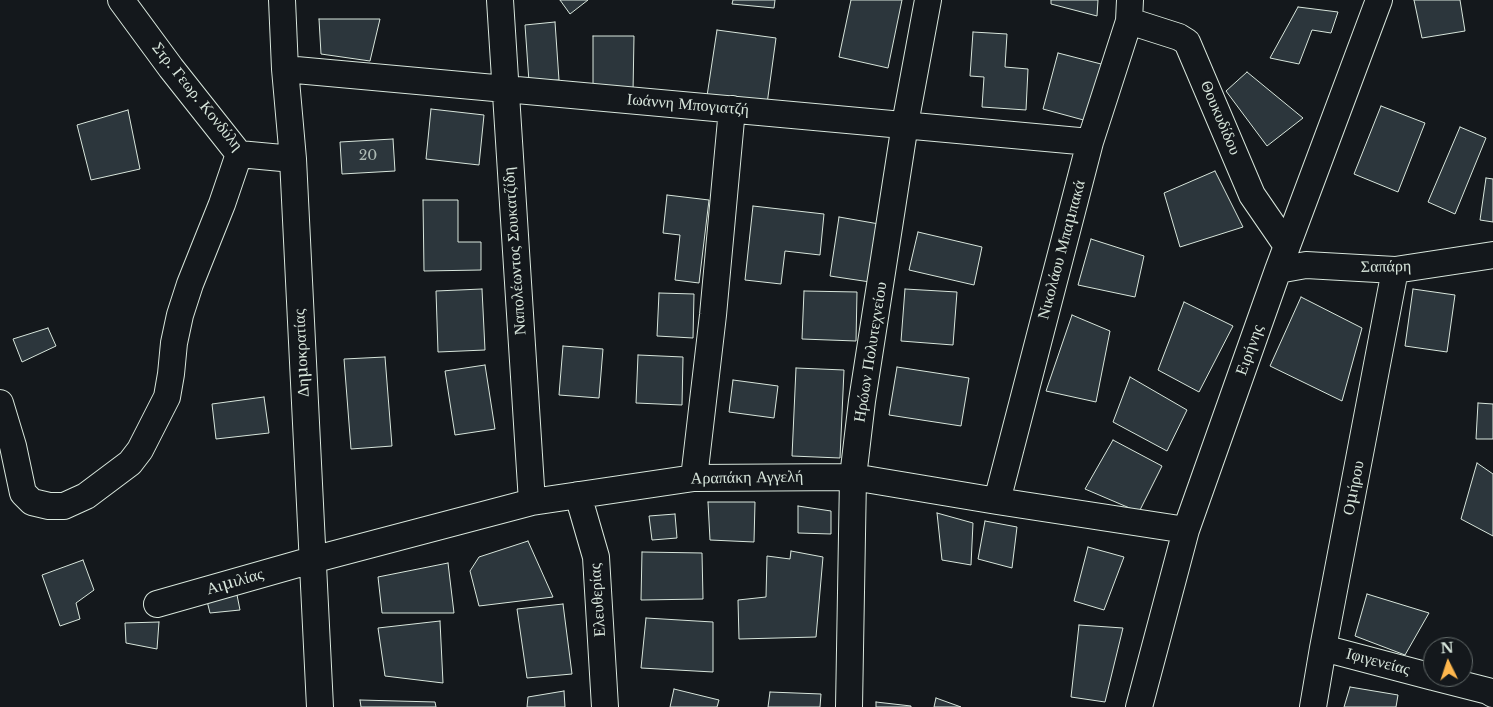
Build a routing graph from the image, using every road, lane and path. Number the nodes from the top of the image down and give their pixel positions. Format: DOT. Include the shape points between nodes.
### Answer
graph roads {
  1 [pos="121,0"];
  2 [pos="282,0"];
  3 [pos="500,0"];
  4 [pos="928,0"];
  5 [pos="1379,0"];
  6 [pos="1129,10"];
  7 [pos="285,68"];
  8 [pos="505,90"];
  9 [pos="732,109"];
  10 [pos="906,124"];
  11 [pos="1090,142"];
  12 [pos="239,154"];
  13 [pos="293,159"];
  14 [pos="1287,246"];
  15 [pos="1493,256"];
  16 [pos="1278,270"];
  17 [pos="1396,270"];
  18 [pos="0,402"];
  19 [pos="853,477"];
  20 [pos="694,478"];
  21 [pos="578,495"];
  22 [pos="997,501"];
  23 [pos="532,502"];
  24 [pos="1186,530"];
  25 [pos="312,560"];
  26 [pos="157,604"];
  27 [pos="1323,648"];
  28 [pos="1423,674"];
  29 [pos="1473,683"];
  30 [pos="1491,686"];
  31 [pos="320,707"];
  32 [pos="605,707"];
  33 [pos="849,707"];
  34 [pos="1139,707"];
  35 [pos="1313,707"];
  1 -- 12 [label="street, Στρ. Γεωρ. Κονδύλη"];
  2 -- 7 [label="street, Δημοκρατίας"];
  3 -- 8 [label="street, Ναπολέωντος Σουκατζίδη"];
  4 -- 10 [label="street, Ηρώων Πολυτεχνείου"];
  5 -- 14 [label="street, Ειρήνης"];
  6 -- 11 [label="street, Νικολάου Μπαμπακά"];
  6 -- 14 [label="street, Θουκυδίδου" via="1187,42 1252,195"];
  7 -- 8 [label="street, Ιωάννη Μπογιατζή"];
  7 -- 13 [label="street, Δημοκρατίας"];
  8 -- 9 [label="street, Ιωάννη Μπογιατζή"];
  8 -- 23 [label="street, Ναπολέωντος Σουκατζίδη"];
  9 -- 10 [label="street, Ιωάννη Μπογιατζή"];
  9 -- 20 [label="street"];
  10 -- 11 [label="street, Ιωάννη Μπογιατζή"];
  10 -- 19 [label="street, Ηρώων Πολυτεχνείου"];
  11 -- 22 [label="street, Νικολάου Μπαμπακά"];
  12 -- 13 [label="street, Στρ. Γεωρ. Κονδύλη"];
  12 -- 18 [label="street" via="180,315 167,397 130,463 86,496 64,506 32,502 23,493"];
  13 -- 25 [label="street, Δημοκρατίας"];
  14 -- 16 [label="street, Ειρήνης"];
  15 -- 17 [label="street, Σαπάρη"];
  16 -- 17 [label="street, Σαπάρη" via="1306,265"];
  16 -- 24 [label="street, Ειρήνης"];
  17 -- 27 [label="street, Ομήρου"];
  19 -- 20 [label="street, Αραπάκη Αγγελή"];
  19 -- 22 [label="street, Αραπάκη Αγγελή"];
  19 -- 33 [label="street, Ηρώων Πολυτεχνείου"];
  20 -- 21 [label="street, Αραπάκη Αγγελή"];
  21 -- 23 [label="street, Αραπάκη Αγγελή"];
  21 -- 32 [label="street, Ελευθερίας" via="596,557"];
  22 -- 24 [label="street, Αραπάκη Αγγελή"];
  23 -- 25 [label="street, Αραπάκη Αγγελή"];
  24 -- 34 [label="street, Ειρήνης"];
  25 -- 26 [label="street, Αιμιλίας"];
  25 -- 31 [label="street, Δημοκρατίας"];
  27 -- 28 [label="street, Ιφιγενείας"];
  27 -- 35 [label="street, Ομήρου"];
  29 -- 30 [label="street, Ιφιγενείας"];
}
